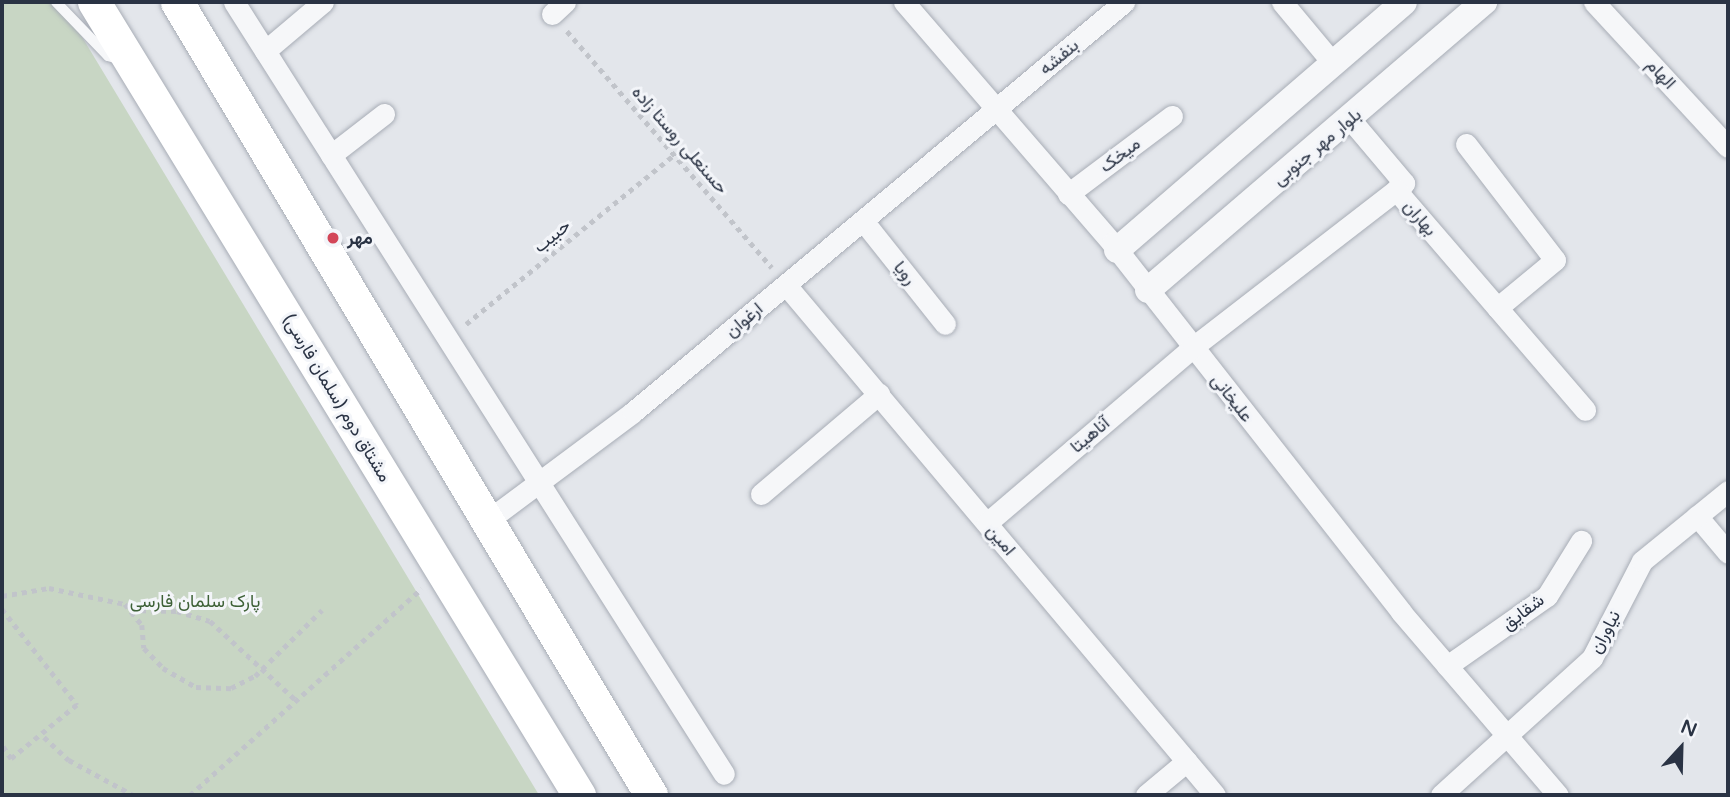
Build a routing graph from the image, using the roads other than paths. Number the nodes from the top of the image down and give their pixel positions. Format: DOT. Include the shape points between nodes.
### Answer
graph roads {
  1 [pos="56,2"];
  2 [pos="94,2"];
  3 [pos="177,2"];
  4 [pos="234,2"];
  5 [pos="323,2"];
  6 [pos="904,2"];
  7 [pos="1124,2"];
  8 [pos="1282,2"];
  9 [pos="1404,2"];
  10 [pos="1483,2"];
  11 [pos="1594,2"];
  12 [pos="265,51"];
  13 [pos="1332,62"];
  14 [pos="133,65"];
  15 [pos="994,111"];
  16 [pos="384,114"];
  17 [pos="1172,116"];
  18 [pos="1350,119"];
  19 [pos="1466,144"];
  20 [pos="1728,147"];
  21 [pos="331,155"];
  22 [pos="1396,190"];
  23 [pos="1068,194"];
  24 [pos="864,222"];
  25 [pos="1117,250"];
  26 [pos="786,285"];
  27 [pos="1148,290"];
  28 [pos="1497,308"];
  29 [pos="945,324"];
  30 [pos="1193,347"];
  31 [pos="879,394"];
  32 [pos="1585,410"];
  33 [pos="538,483"];
  34 [pos="1728,491"];
  35 [pos="761,494"];
  36 [pos="1697,516"];
  37 [pos="487,521"];
  38 [pos="987,523"];
  39 [pos="1581,541"];
  40 [pos="1728,553"];
  41 [pos="1447,666"];
  42 [pos="1510,738"];
  43 [pos="1187,761"];
  44 [pos="724,774"];
  45 [pos="1207,792"];
  46 [pos="579,795"];
  47 [pos="651,795"];
  48 [pos="1146,795"];
  49 [pos="1441,795"];
  50 [pos="1559,795"];
  1 -- 14 [label="lane" via="108,56"];
  2 -- 14 [label="main road, مشتاق دوم (سلمان فارسی)"];
  3 -- 37 [label="main road"];
  4 -- 12 [label="street"];
  5 -- 12 [label="street"];
  6 -- 15 [label="street, علیخانی"];
  7 -- 15 [label="street, بنفشه"];
  8 -- 13 [label="street"];
  9 -- 13 [label="street"];
  10 -- 18 [label="street, بلوار مهر جنوبی"];
  11 -- 20 [label="street, الهام"];
  12 -- 21 [label="street"];
  13 -- 25 [label="street"];
  14 -- 46 [label="main road, مشتاق دوم (سلمان فارسی)"];
  15 -- 23 [label="street, علیخانی"];
  15 -- 24 [label="street, ارغوان"];
  16 -- 21 [label="street"];
  17 -- 23 [label="street, میخک"];
  18 -- 22 [label="street" via="1404,183"];
  18 -- 27 [label="street, بلوار مهر جنوبی"];
  19 -- 28 [label="street" via="1555,261"];
  21 -- 33 [label="street"];
  22 -- 28 [label="street, بهاران"];
  22 -- 30 [label="street, بهاران"];
  23 -- 25 [label="street, علیخانی"];
  24 -- 26 [label="street, ارغوان"];
  24 -- 29 [label="street, رویا"];
  25 -- 27 [label="street, علیخانی"];
  26 -- 31 [label="street, امین"];
  26 -- 33 [label="street, ارغوان"];
  27 -- 30 [label="street, علیخانی"];
  28 -- 32 [label="street, بهاران"];
  30 -- 38 [label="street, آناهیتا"];
  30 -- 41 [label="street, علیخانی"];
  31 -- 35 [label="street"];
  31 -- 38 [label="street, امین"];
  33 -- 37 [label="street, ارغوان"];
  33 -- 44 [label="street"];
  34 -- 36 [label="street, نیاوران"];
  36 -- 40 [label="street"];
  36 -- 42 [label="street, نیاوران" via="1642,561 1592,658"];
  37 -- 47 [label="main road"];
  38 -- 43 [label="street, امین"];
  39 -- 41 [label="street, شقایق" via="1547,596"];
  41 -- 42 [label="street, علیخانی"];
  42 -- 49 [label="street, نیاوران"];
  42 -- 50 [label="street, علیخانی"];
  43 -- 45 [label="street, امین"];
  43 -- 48 [label="street"];
}
